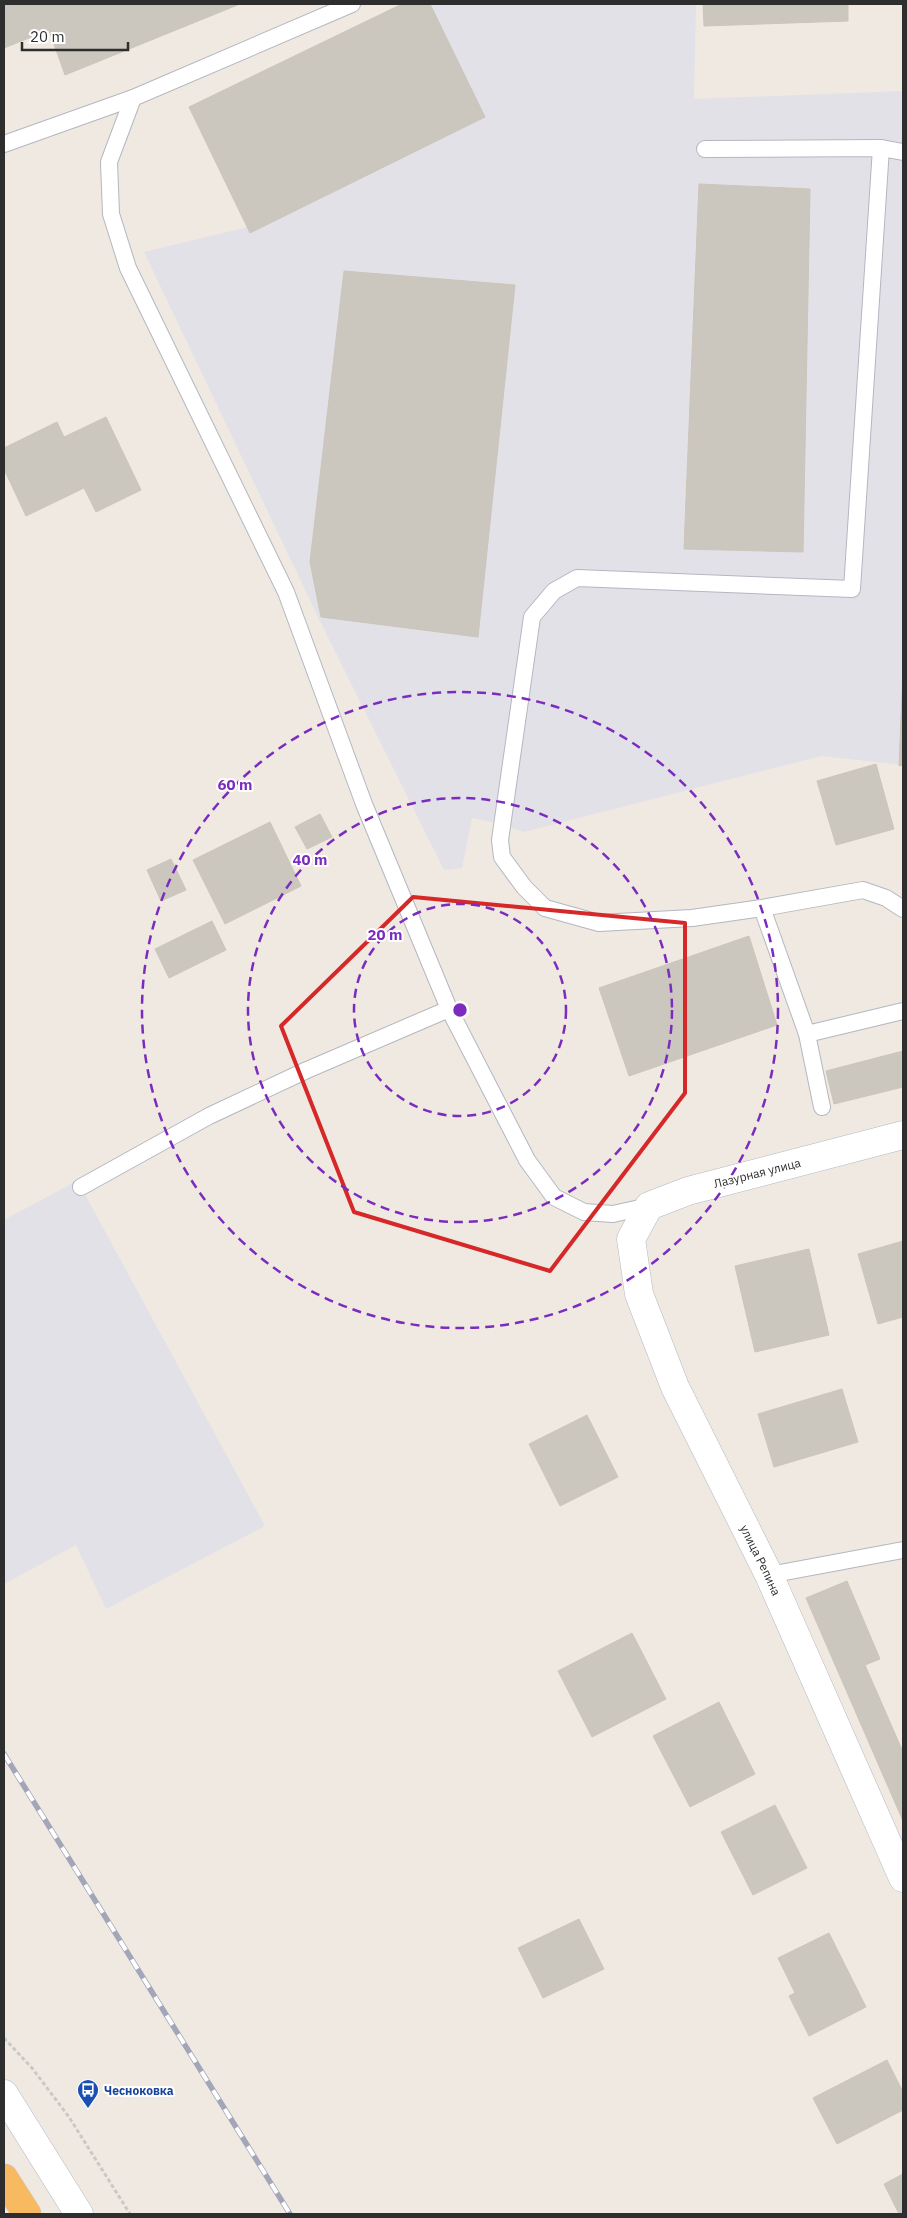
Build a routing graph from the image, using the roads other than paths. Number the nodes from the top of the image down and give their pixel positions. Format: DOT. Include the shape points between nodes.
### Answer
graph roads {
  1 [pos="352,4"];
  2 [pos="133,98"];
  3 [pos="4,144"];
  4 [pos="881,148"];
  5 [pos="705,149"];
  6 [pos="903,152"];
  7 [pos="762,908"];
  8 [pos="903,909"];
  9 [pos="449,1009"];
  10 [pos="903,1011"];
  11 [pos="807,1034"];
  12 [pos="822,1107"];
  13 [pos="903,1135"];
  14 [pos="81,1187"];
  15 [pos="649,1206"];
  16 [pos="903,1550"];
  17 [pos="769,1575"];
  18 [pos="903,1878"];
  19 [pos="4,2094"];
  20 [pos="4,2178"];
  21 [pos="27,2214"];
  22 [pos="79,2214"];
  1 -- 2 [label="lane"];
  2 -- 3 [label="lane"];
  2 -- 9 [label="lane" via="109,162 111,214 128,268 286,592 364,804"];
  4 -- 5 [label="lane"];
  4 -- 6 [label="lane"];
  4 -- 7 [label="lane" via="852,589 577,578 554,590 532,618 524,668 501,824 502,857 524,887 545,908 599,922 692,918"];
  7 -- 8 [label="lane" via="863,890 886,898"];
  7 -- 11 [label="lane"];
  9 -- 14 [label="lane" via="209,1116"];
  9 -- 15 [label="lane" via="527,1160 554,1197 584,1212 613,1214"];
  10 -- 11 [label="lane"];
  11 -- 12 [label="lane"];
  13 -- 15 [label="street, Лазурная улица" via="688,1191"];
  15 -- 17 [label="street, улица Репина" via="631,1239 639,1294 675,1387"];
  16 -- 17 [label="lane"];
  17 -- 18 [label="street, улица Репина"];
  19 -- 22 [label="street"];
  20 -- 21 [label="highway"];
}
